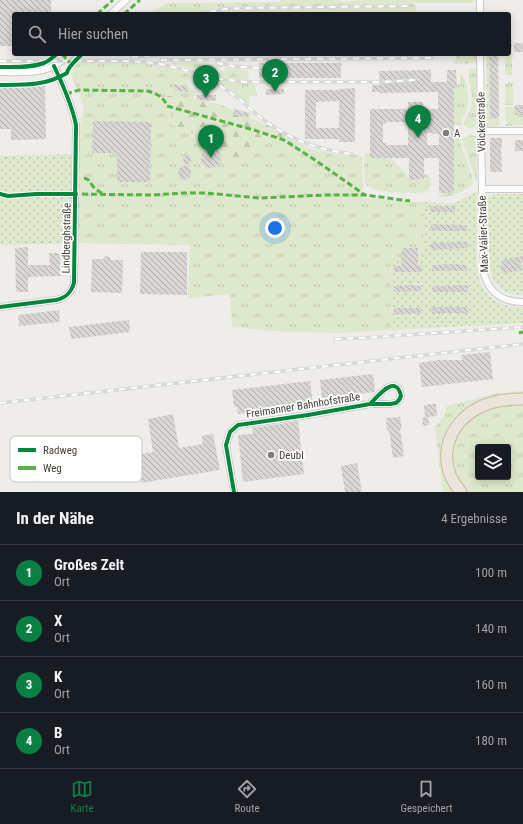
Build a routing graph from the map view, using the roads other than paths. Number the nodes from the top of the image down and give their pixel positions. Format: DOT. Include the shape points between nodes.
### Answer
graph roads {
  1 [pos="126,0"];
  2 [pos="480,0"];
  3 [pos="113,12"];
  4 [pos="480,12"];
  5 [pos="68,56"];
  6 [pos="480,56"];
  7 [pos="54,66"];
  8 [pos="0,72"];
  9 [pos="482,131"];
  10 [pos="523,131"];
  11 [pos="482,189"];
  12 [pos="523,189"];
  13 [pos="523,302"];
  14 [pos="0,307"];
  15 [pos="523,399"];
  16 [pos="370,404"];
  17 [pos="234,492"];
  18 [pos="461,492"];
  1 -- 3 [label="street"];
  2 -- 4 [label="street"];
  5 -- 7 [label="street"];
  6 -- 9 [label="street, Völckerstraße"];
  7 -- 8 [label="street" via="40,71"];
  7 -- 14 [label="street, Lindberghstraße" via="76,125 74,283 71,292 62,299"];
  9 -- 10 [label="street"];
  9 -- 11 [label="street, Völckerstraße"];
  11 -- 12 [label="street"];
  11 -- 13 [label="street, Max-Valier-Straße" via="483,262 486,281 490,288 503,298"];
  15 -- 18 [label="highway" via="500,401 480,407 466,416 455,429 448,444 447,460 451,478"];
  16 -- 16 [label="street, Freimanner Bahnhofstraße" via="396,403 401,396 400,391 390,386"];
  16 -- 17 [label="street, Freimanner Bahnhofstraße" via="238,425 230,432 226,445"];
}
